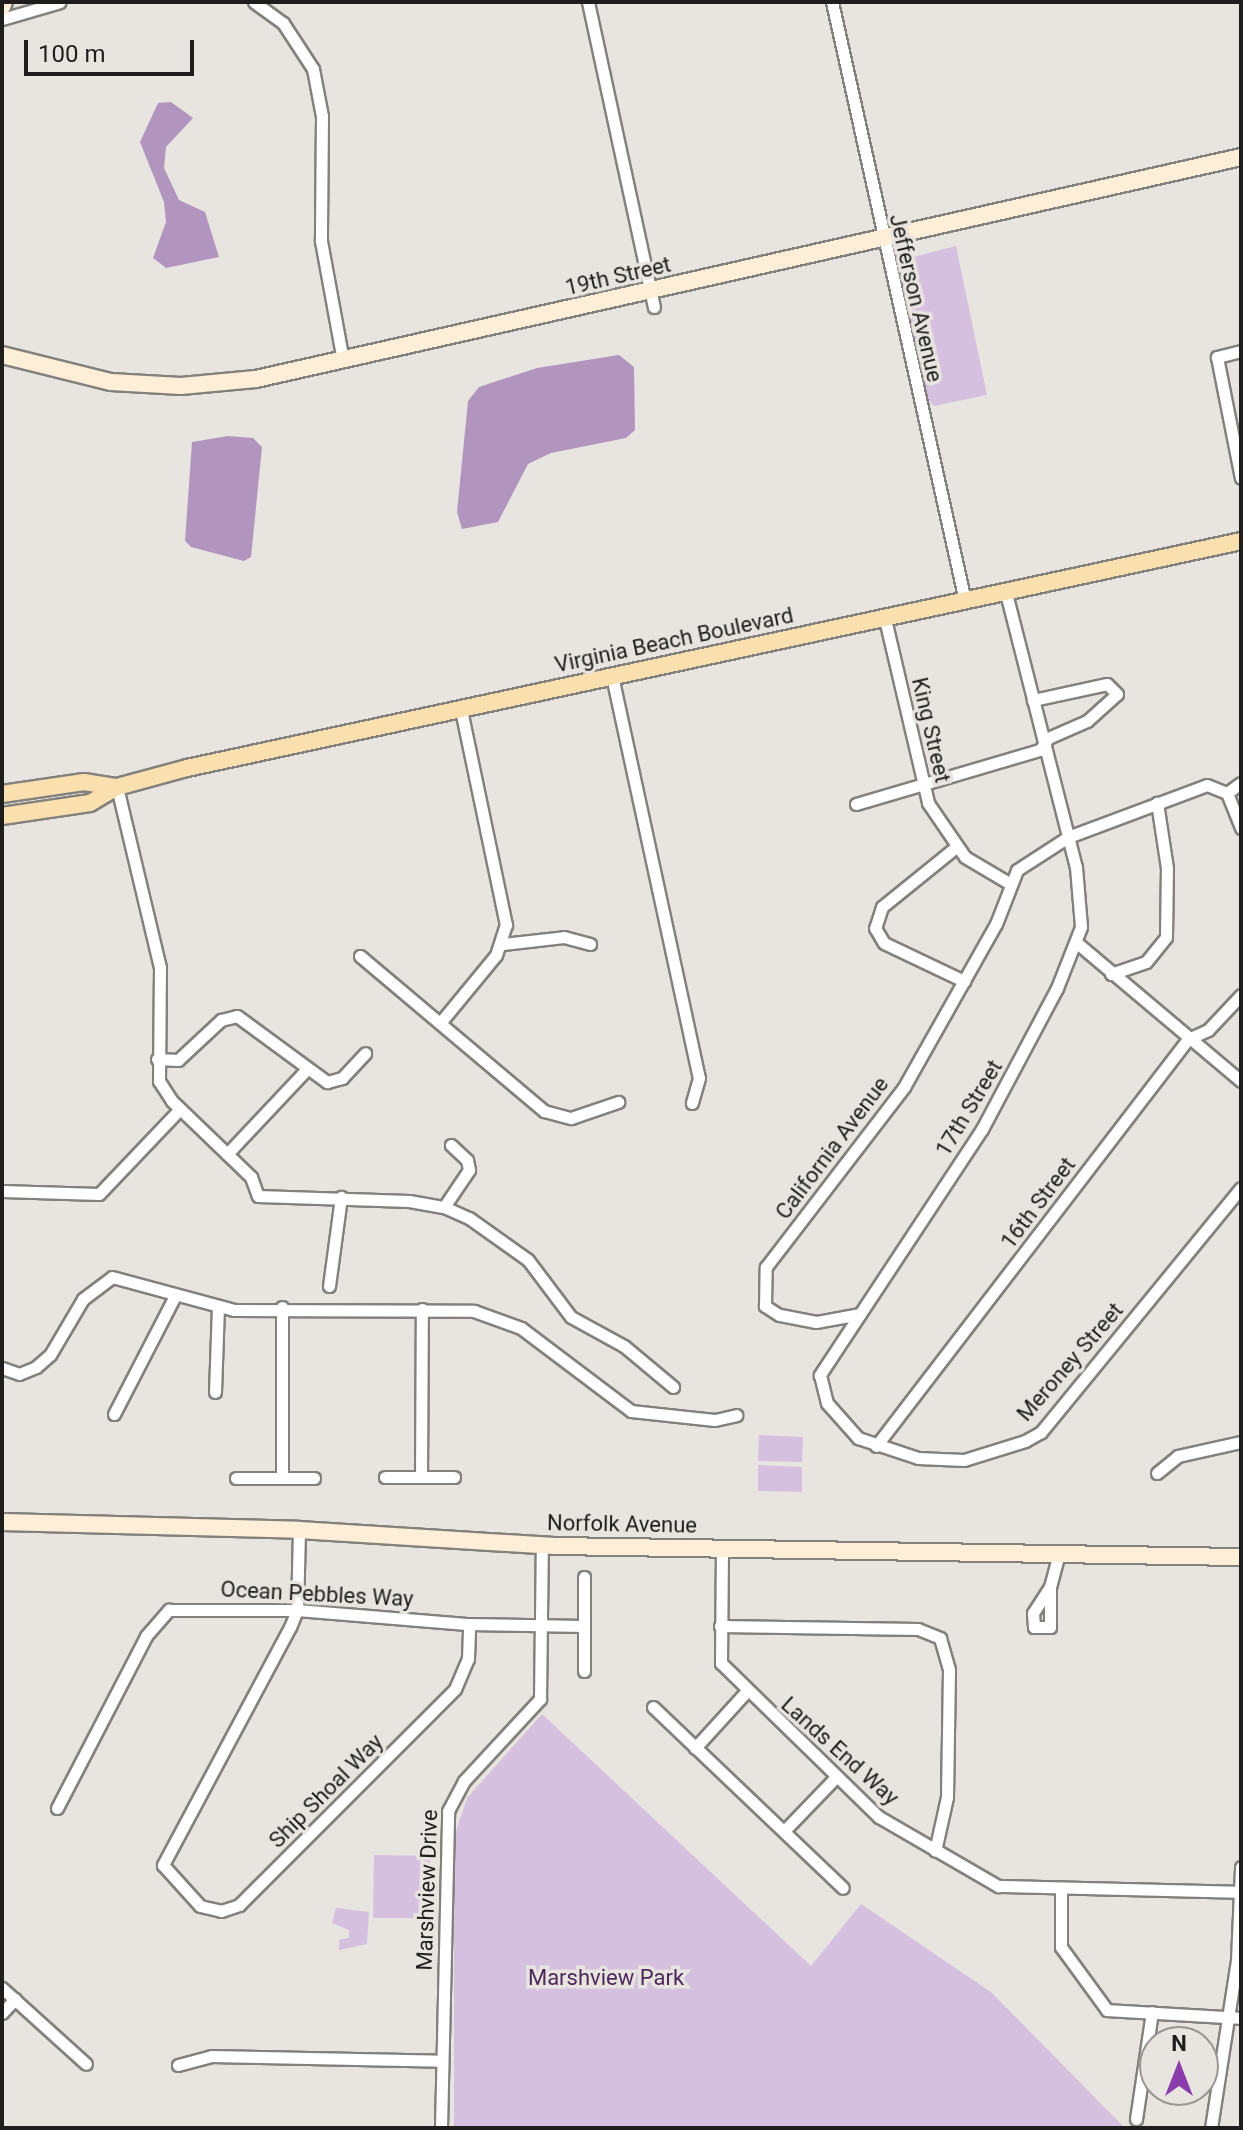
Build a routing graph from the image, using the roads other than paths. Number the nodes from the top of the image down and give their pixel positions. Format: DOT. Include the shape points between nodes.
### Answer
graph roads {
  1 [pos="60,2"];
  2 [pos="254,2"];
  3 [pos="588,2"];
  4 [pos="832,2"];
  5 [pos="35,4"];
  6 [pos="2,19"];
  7 [pos="1241,157"];
  8 [pos="881,237"];
  9 [pos="653,299"];
  10 [pos="1241,351"];
  11 [pos="2,355"];
  12 [pos="343,361"];
  13 [pos="1241,478"];
  14 [pos="1241,541"];
  15 [pos="1006,593"];
  16 [pos="965,601"];
  17 [pos="885,619"];
  18 [pos="612,676"];
  19 [pos="1033,700"];
  20 [pos="461,710"];
  21 [pos="1045,746"];
  22 [pos="1241,783"];
  23 [pos="921,786"];
  24 [pos="117,787"];
  25 [pos="1227,793"];
  26 [pos="2,794"];
  27 [pos="1157,803"];
  28 [pos="856,804"];
  29 [pos="2,816"];
  30 [pos="1241,828"];
  31 [pos="1068,837"];
  32 [pos="956,847"];
  33 [pos="1009,883"];
  34 [pos="1077,943"];
  35 [pos="503,944"];
  36 [pos="590,944"];
  37 [pos="360,956"];
  38 [pos="1111,974"];
  39 [pos="964,981"];
  40 [pos="1241,995"];
  41 [pos="440,1023"];
  42 [pos="1188,1039"];
  43 [pos="365,1053"];
  44 [pos="157,1059"];
  45 [pos="307,1069"];
  46 [pos="1241,1081"];
  47 [pos="618,1102"];
  48 [pos="692,1103"];
  49 [pos="180,1109"];
  50 [pos="451,1145"];
  51 [pos="227,1154"];
  52 [pos="1241,1188"];
  53 [pos="2,1191"];
  54 [pos="341,1197"];
  55 [pos="444,1207"];
  56 [pos="329,1286"];
  57 [pos="175,1296"];
  58 [pos="218,1307"];
  59 [pos="282,1307"];
  60 [pos="422,1309"];
  61 [pos="860,1314"];
  62 [pos="2,1368"];
  63 [pos="820,1375"];
  64 [pos="673,1387"];
  65 [pos="215,1392"];
  66 [pos="114,1414"];
  67 [pos="736,1415"];
  68 [pos="1241,1442"];
  69 [pos="876,1446"];
  70 [pos="1157,1473"];
  71 [pos="385,1477"];
  72 [pos="421,1477"];
  73 [pos="454,1477"];
  74 [pos="236,1478"];
  75 [pos="282,1478"];
  76 [pos="314,1478"];
  77 [pos="2,1522"];
  78 [pos="299,1530"];
  79 [pos="542,1545"];
  80 [pos="722,1548"];
  81 [pos="1059,1553"];
  82 [pos="1241,1557"];
  83 [pos="584,1577"];
  84 [pos="1050,1587"];
  85 [pos="297,1610"];
  86 [pos="469,1624"];
  87 [pos="541,1625"];
  88 [pos="584,1626"];
  89 [pos="720,1626"];
  90 [pos="584,1671"];
  91 [pos="746,1692"];
  92 [pos="653,1707"];
  93 [pos="695,1748"];
  94 [pos="836,1777"];
  95 [pos="57,1808"];
  96 [pos="784,1831"];
  97 [pos="935,1851"];
  98 [pos="1241,1867"];
  99 [pos="843,1888"];
  100 [pos="1061,1890"];
  101 [pos="1241,1892"];
  102 [pos="2,1988"];
  103 [pos="15,1999"];
  104 [pos="1152,2012"];
  105 [pos="2,2013"];
  106 [pos="1235,2016"];
  107 [pos="442,2061"];
  108 [pos="86,2064"];
  109 [pos="178,2065"];
  110 [pos="1136,2119"];
  111 [pos="441,2128"];
  112 [pos="1211,2128"];
  1 -- 5 [label="street"];
  2 -- 12 [label="street" via="291,32 313,69 322,116 321,241"];
  3 -- 9 [label="street"];
  4 -- 8 [label="street, Jefferson Avenue"];
  5 -- 6 [label="street"];
  7 -- 8 [label="street, 19th Street"];
  8 -- 9 [label="street, 19th Street"];
  8 -- 16 [label="street, Jefferson Avenue"];
  9 -- 12 [label="street, 19th Street"];
  10 -- 13 [label="street" via="1217,357"];
  11 -- 12 [label="street, 19th Street" via="68,374 156,386 256,379"];
  14 -- 15 [label="main road, Virginia Beach Boulevard"];
  15 -- 16 [label="main road, Virginia Beach Boulevard"];
  15 -- 19 [label="street, 17th Street"];
  16 -- 17 [label="main road, Virginia Beach Boulevard"];
  17 -- 18 [label="main road, Virginia Beach Boulevard"];
  17 -- 23 [label="street, King Street"];
  18 -- 20 [label="main road, Virginia Beach Boulevard"];
  18 -- 48 [label="street" via="699,1078"];
  19 -- 21 [label="street, 17th Street"];
  19 -- 21 [label="street" via="1107,684 1117,694 1087,721 1048,738"];
  20 -- 24 [label="main road, Virginia Beach Boulevard"];
  20 -- 35 [label="street" via="497,869 506,925"];
  21 -- 23 [label="street"];
  21 -- 31 [label="street, 17th Street"];
  22 -- 25 [label="street"];
  23 -- 28 [label="street"];
  23 -- 32 [label="street, King Street" via="937,822"];
  24 -- 26 [label="main road, Virginia Beach Boulevard" via="84,782"];
  24 -- 29 [label="main road, Virginia Beach Boulevard" via="90,803"];
  24 -- 44 [label="street" via="160,967"];
  25 -- 27 [label="street" via="1207,785"];
  25 -- 30 [label="street"];
  27 -- 31 [label="street"];
  27 -- 38 [label="street" via="1167,868 1166,937 1146,962"];
  31 -- 33 [label="street" via="1030,859"];
  31 -- 34 [label="street, 17th Street" via="1082,894"];
  32 -- 33 [label="street, King Street"];
  32 -- 39 [label="street" via="882,907 875,928 884,943"];
  33 -- 39 [label="street, California Avenue" via="996,924"];
  34 -- 38 [label="street"];
  34 -- 61 [label="street, 17th Street" via="982,1129"];
  35 -- 36 [label="street" via="564,937"];
  35 -- 41 [label="street"];
  37 -- 41 [label="street"];
  38 -- 42 [label="street"];
  39 -- 61 [label="street, California Avenue" via="880,1123 766,1267 765,1306 779,1315 816,1322"];
  40 -- 42 [label="street, 16th Street" via="1208,1030"];
  41 -- 47 [label="street" via="552,1115 582,1116"];
  42 -- 46 [label="street"];
  42 -- 69 [label="street, 16th Street"];
  43 -- 45 [label="street" via="335,1082 321,1080"];
  44 -- 45 [label="street" via="178,1060 221,1020 237,1016"];
  44 -- 49 [label="street" via="159,1081"];
  45 -- 51 [label="street"];
  49 -- 51 [label="street"];
  49 -- 53 [label="street" via="99,1194"];
  50 -- 55 [label="street" via="467,1160 469,1170"];
  51 -- 54 [label="street" via="251,1177 258,1196"];
  52 -- 69 [label="street, Meroney Street" via="1041,1432 1004,1450 964,1460 918,1458"];
  54 -- 55 [label="street"];
  54 -- 56 [label="street"];
  55 -- 64 [label="street" via="505,1240 528,1260 571,1317 624,1346"];
  57 -- 58 [label="street"];
  57 -- 62 [label="street" via="112,1277 83,1299 50,1355 19,1374"];
  57 -- 66 [label="street"];
  58 -- 59 [label="street"];
  58 -- 65 [label="street"];
  59 -- 60 [label="street"];
  59 -- 75 [label="street"];
  60 -- 67 [label="street" via="474,1311 521,1328 631,1411 715,1420"];
  60 -- 72 [label="street"];
  61 -- 63 [label="street, 17th Street"];
  63 -- 69 [label="street, Meroney Street" via="827,1403 839,1420"];
  68 -- 70 [label="street" via="1178,1456"];
  71 -- 72 [label="street"];
  72 -- 73 [label="street"];
  74 -- 75 [label="street"];
  75 -- 76 [label="street"];
  77 -- 78 [label="street, Norfolk Avenue"];
  78 -- 79 [label="street, Norfolk Avenue"];
  78 -- 85 [label="street"];
  79 -- 80 [label="street, Norfolk Avenue"];
  79 -- 87 [label="street, Marshview Drive"];
  80 -- 81 [label="street, Norfolk Avenue"];
  80 -- 89 [label="street, Lands End Way"];
  81 -- 82 [label="street, Norfolk Avenue"];
  81 -- 84 [label="street"];
  83 -- 88 [label="street"];
  85 -- 86 [label="street, Ocean Pebbles Way"];
  85 -- 86 [label="street, Ship Shoal Way" via="165,1857 165,1873 200,1906 221,1911 239,1905 455,1689 468,1659"];
  85 -- 95 [label="street, Ocean Pebbles Way" via="169,1610 146,1636"];
  86 -- 87 [label="street, Ocean Pebbles Way"];
  87 -- 88 [label="street, Ocean Pebbles Way"];
  87 -- 107 [label="street, Marshview Drive" via="540,1699 464,1781 448,1811"];
  88 -- 90 [label="street"];
  89 -- 91 [label="street, Lands End Way" via="721,1663"];
  89 -- 97 [label="street" via="918,1629 940,1638 949,1670 947,1797"];
  91 -- 93 [label="street"];
  91 -- 94 [label="street, Lands End Way"];
  92 -- 93 [label="street"];
  93 -- 96 [label="street"];
  94 -- 96 [label="street"];
  94 -- 97 [label="street, Lands End Way" via="879,1817"];
  96 -- 99 [label="street"];
  97 -- 100 [label="street, Lands End Way" via="998,1886"];
  98 -- 101 [label="street"];
  100 -- 101 [label="street, Lands End Way"];
  100 -- 104 [label="street" via="1061,1947 1079,1973 1107,2010"];
  101 -- 106 [label="street"];
  102 -- 103 [label="street"];
  103 -- 105 [label="street"];
  103 -- 108 [label="street"];
  104 -- 106 [label="street"];
  104 -- 110 [label="street"];
  106 -- 112 [label="street"];
  107 -- 109 [label="street" via="211,2056"];
  107 -- 111 [label="street, Marshview Drive"];
}
